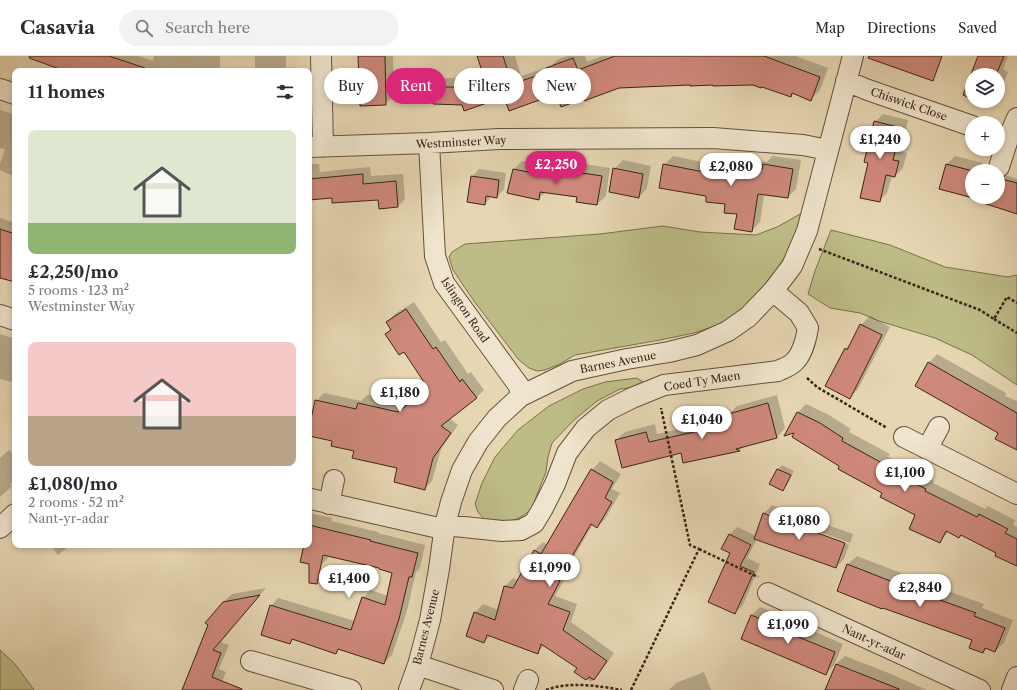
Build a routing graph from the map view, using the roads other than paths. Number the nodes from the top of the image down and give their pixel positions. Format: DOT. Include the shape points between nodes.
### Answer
graph roads {
  1 [pos="321,56"];
  2 [pos="853,56"];
  3 [pos="846,81"];
  4 [pos="0,89"];
  5 [pos="12,93"];
  6 [pos="1017,118"];
  7 [pos="965,124"];
  8 [pos="1005,134"];
  9 [pos="429,143"];
  10 [pos="316,147"];
  11 [pos="828,150"];
  12 [pos="773,291"];
  13 [pos="0,314"];
  14 [pos="12,319"];
  15 [pos="521,396"];
  16 [pos="939,427"];
  17 [pos="904,437"];
  18 [pos="927,449"];
  19 [pos="334,480"];
  20 [pos="1017,494"];
  21 [pos="12,517"];
  22 [pos="445,525"];
  23 [pos="0,528"];
  24 [pos="768,593"];
  25 [pos="251,661"];
  26 [pos="418,666"];
  27 [pos="1017,677"];
  28 [pos="351,690"];
  29 [pos="409,690"];
  30 [pos="493,690"];
  31 [pos="980,690"];
  32 [pos="1012,690"];
  1 -- 10 [label="street"];
  2 -- 3 [label="street, Barnes Avenue"];
  3 -- 7 [label="street, Chiswick Close"];
  3 -- 11 [label="street, Barnes Avenue"];
  4 -- 5 [label="street"];
  6 -- 8 [label="street"];
  9 -- 10 [label="street, Westminster Way"];
  9 -- 11 [label="street, Westminster Way" via="713,138"];
  9 -- 15 [label="street, Islington Road" via="434,256 444,282 519,386"];
  11 -- 12 [label="street, Barnes Avenue" via="807,231 792,266"];
  12 -- 15 [label="street, Barnes Avenue" via="748,317 728,331 697,345 572,371"];
  12 -- 22 [label="street, Coed Ty Maen" via="798,313 808,328 802,351 795,362 778,371 664,385 608,410 586,428 567,453 543,508 534,523 521,530 502,531"];
  13 -- 14 [label="street"];
  15 -- 22 [label="street, Barnes Avenue" via="497,418 478,442 462,470"];
  16 -- 18 [label="street"];
  17 -- 18 [label="street"];
  18 -- 20 [label="street"];
  19 -- 22 [label="street, Coed Ty Maen" via="320,502 434,527"];
  21 -- 23 [label="street"];
  22 -- 26 [label="street, Barnes Avenue" via="430,620"];
  24 -- 31 [label="street, Nant-yr-adar"];
  25 -- 28 [label="street"];
  26 -- 29 [label="street, Barnes Avenue"];
  26 -- 30 [label="street"];
  27 -- 32 [label="street"];
}
